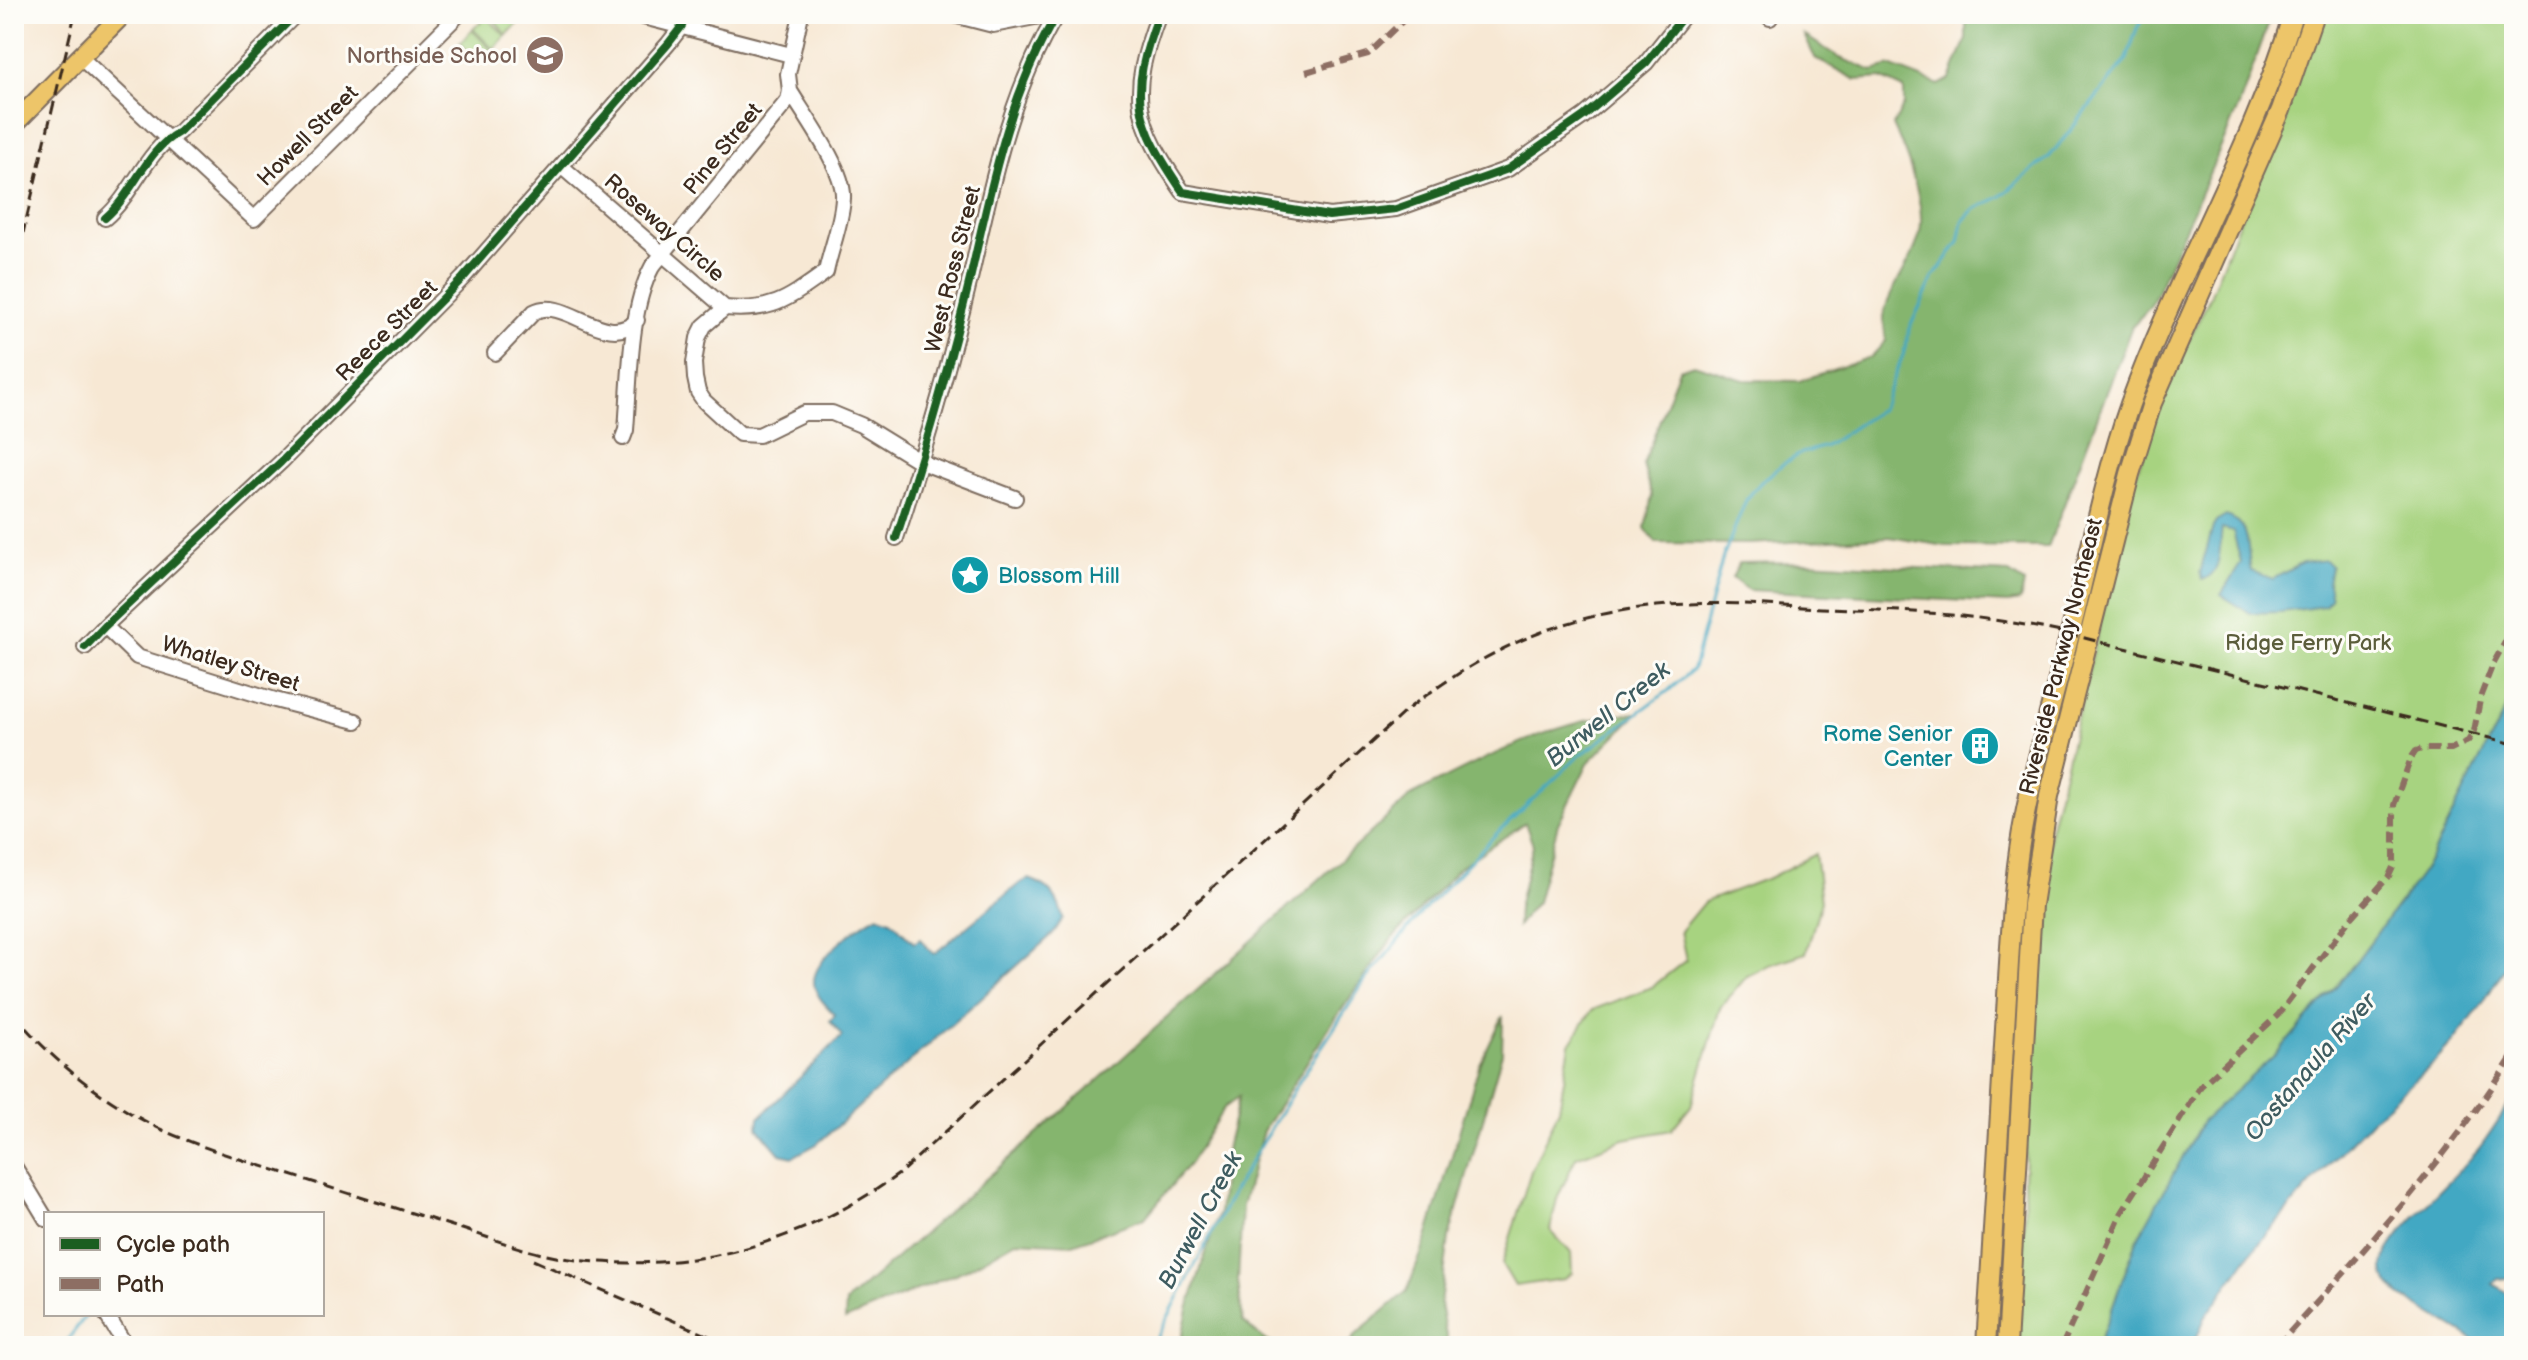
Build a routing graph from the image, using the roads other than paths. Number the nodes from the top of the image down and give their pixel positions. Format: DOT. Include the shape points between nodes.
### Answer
graph roads {
  1 [pos="123,14"];
  2 [pos="296,14"];
  3 [pos="459,14"];
  4 [pos="632,14"];
  5 [pos="801,14"];
  6 [pos="950,14"];
  7 [pos="1159,14"];
  8 [pos="1685,14"];
  9 [pos="2293,14"];
  10 [pos="2314,14"];
  11 [pos="1046,17"];
  12 [pos="684,20"];
  13 [pos="791,55"];
  14 [pos="80,57"];
  15 [pos="790,91"];
  16 [pos="14,124"];
  17 [pos="169,138"];
  18 [pos="561,166"];
  19 [pos="105,218"];
  20 [pos="662,256"];
  21 [pos="725,308"];
  22 [pos="637,320"];
  23 [pos="495,353"];
  24 [pos="623,438"];
  25 [pos="921,462"];
  26 [pos="1015,498"];
  27 [pos="896,538"];
  28 [pos="105,626"];
  29 [pos="85,647"];
  30 [pos="356,721"];
  31 [pos="14,1166"];
  32 [pos="44,1216"];
  33 [pos="107,1316"];
  34 [pos="126,1346"];
  35 [pos="1986,1346"];
  36 [pos="2007,1346"];
  1 -- 14 [label="main road"];
  2 -- 17 [label="street"];
  3 -- 17 [label="street, Howell Street" via="254,219"];
  4 -- 12 [label="street"];
  5 -- 13 [label="street, Pine Street"];
  6 -- 11 [label="street" via="993,25"];
  7 -- 8 [label="street" via="1141,69 1140,106 1155,150 1183,192 1329,216 1396,209 1508,169 1584,116 1646,63"];
  9 -- 35 [label="main road, Riverside Parkway Northeast" via="2252,127 2129,405 2024,818 2014,890"];
  10 -- 36 [label="main road, Riverside Parkway Northeast" via="2277,120 2152,403 2049,796 2032,905"];
  11 -- 25 [label="street, West Ross Street" via="998,157"];
  12 -- 13 [label="street"];
  12 -- 18 [label="street, Reece Street"];
  13 -- 15 [label="street, Pine Street"];
  14 -- 16 [label="main road"];
  14 -- 17 [label="street"];
  15 -- 20 [label="street, Pine Street" via="782,109"];
  15 -- 21 [label="street, Roseway Circle" via="826,146 844,195 826,272 788,299 754,310"];
  17 -- 19 [label="street"];
  18 -- 20 [label="street, Roseway Circle"];
  18 -- 28 [label="street, Reece Street" via="368,375"];
  20 -- 21 [label="street, Roseway Circle"];
  20 -- 22 [label="street, Pine Street" via="644,282"];
  21 -- 25 [label="street" via="698,338 695,378 704,401 734,430 759,435 804,413 832,413"];
  22 -- 23 [label="street" via="625,328 607,328 542,308"];
  22 -- 24 [label="street, Pine Street"];
  25 -- 26 [label="street"];
  25 -- 27 [label="street, West Ross Street"];
  28 -- 29 [label="street, Reece Street"];
  28 -- 30 [label="street, Whatley Street" via="137,657"];
  31 -- 32 [label="street"];
  33 -- 34 [label="street"];
}
